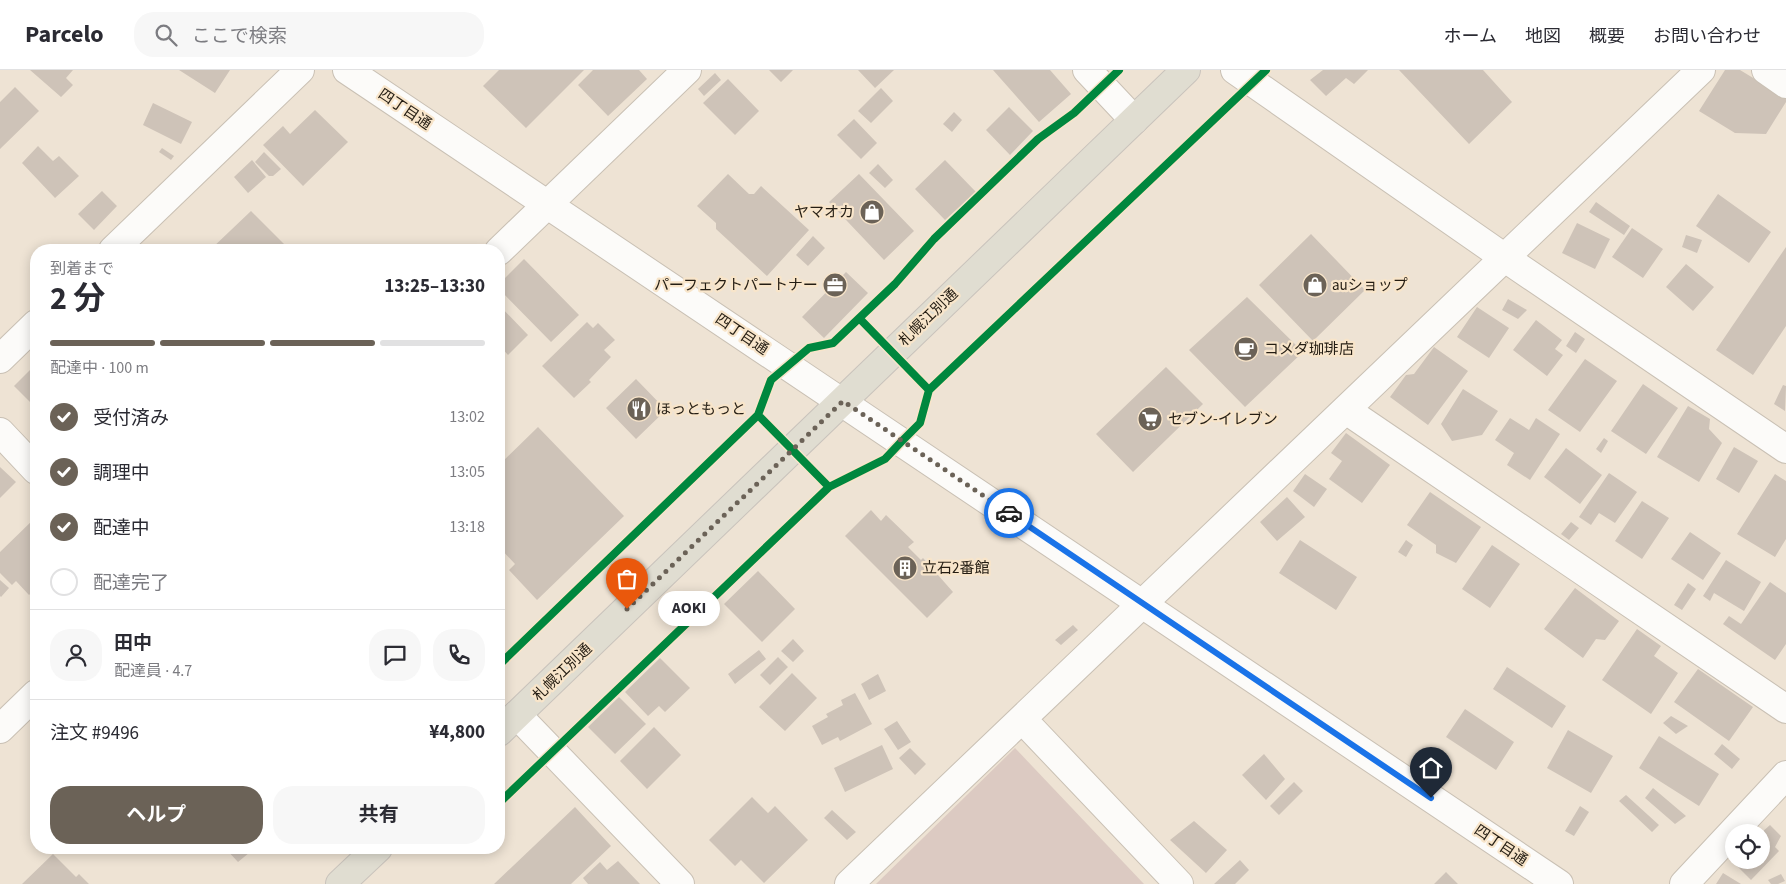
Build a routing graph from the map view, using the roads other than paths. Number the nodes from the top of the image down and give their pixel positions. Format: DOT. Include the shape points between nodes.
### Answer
graph roads {
  1 [pos="300,70"];
  2 [pos="347,70"];
  3 [pos="687,70"];
  4 [pos="1087,70"];
  5 [pos="1186,70"];
  6 [pos="1235,70"];
  7 [pos="1701,70"];
  8 [pos="1766,70"];
  9 [pos="1786,84"];
  10 [pos="1134,120"];
  11 [pos="548,204"];
  12 [pos="119,244"];
  13 [pos="505,245"];
  14 [pos="1505,258"];
  15 [pos="30,330"];
  16 [pos="0,359"];
  17 [pos="843,401"];
  18 [pos="1346,410"];
  19 [pos="0,432"];
  20 [pos="1786,449"];
  21 [pos="30,464"];
  22 [pos="1143,603"];
  23 [pos="30,700"];
  24 [pos="1786,709"];
  25 [pos="1022,718"];
  26 [pos="508,723"];
  27 [pos="0,729"];
  28 [pos="1786,775"];
  29 [pos="372,854"];
  30 [pos="340,884"];
  31 [pos="680,884"];
  32 [pos="849,884"];
  33 [pos="1179,884"];
  34 [pos="1559,884"];
  35 [pos="1684,884"];
  1 -- 12 [label="street"];
  2 -- 11 [label="street, 四丁目通"];
  3 -- 11 [label="street"];
  4 -- 10 [label="street"];
  5 -- 10 [label="highway, 札幌江別通"];
  6 -- 14 [label="street"];
  7 -- 14 [label="street"];
  8 -- 9 [label="street"];
  10 -- 17 [label="highway, 札幌江別通"];
  11 -- 13 [label="street"];
  11 -- 17 [label="street, 四丁目通"];
  14 -- 18 [label="street"];
  14 -- 20 [label="street"];
  15 -- 16 [label="street"];
  17 -- 22 [label="street, 四丁目通"];
  17 -- 26 [label="highway, 札幌江別通"];
  18 -- 22 [label="street"];
  18 -- 24 [label="street"];
  19 -- 21 [label="street"];
  22 -- 25 [label="street"];
  22 -- 34 [label="street, 四丁目通"];
  23 -- 27 [label="street"];
  25 -- 32 [label="street"];
  25 -- 33 [label="street"];
  26 -- 31 [label="street"];
  28 -- 35 [label="street"];
  29 -- 30 [label="highway"];
}
